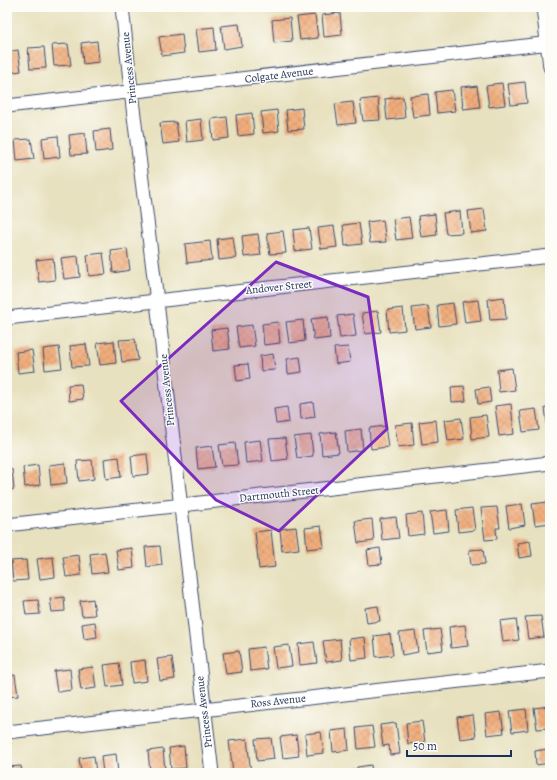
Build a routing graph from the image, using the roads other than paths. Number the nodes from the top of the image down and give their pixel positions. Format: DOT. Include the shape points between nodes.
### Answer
graph roads {
  1 [pos="122,7"];
  2 [pos="543,7"];
  3 [pos="549,43"];
  4 [pos="550,67"];
  5 [pos="131,92"];
  6 [pos="7,106"];
  7 [pos="550,256"];
  8 [pos="157,301"];
  9 [pos="7,318"];
  10 [pos="550,463"];
  11 [pos="180,506"];
  12 [pos="7,525"];
  13 [pos="550,671"];
  14 [pos="204,710"];
  15 [pos="7,732"];
  16 [pos="212,773"];
  1 -- 5 [label="street, Princess Avenue"];
  2 -- 3 [label="street"];
  3 -- 4 [label="street"];
  3 -- 5 [label="street, Colgate Avenue"];
  5 -- 6 [label="street, Colgate Avenue"];
  5 -- 8 [label="street, Princess Avenue"];
  7 -- 8 [label="street, Andover Street"];
  8 -- 9 [label="street, Andover Street"];
  8 -- 11 [label="street, Princess Avenue"];
  10 -- 11 [label="street, Dartmouth Street"];
  11 -- 12 [label="street, Dartmouth Street"];
  11 -- 14 [label="street, Princess Avenue"];
  13 -- 14 [label="street, Ross Avenue"];
  14 -- 15 [label="street, Ross Avenue"];
  14 -- 16 [label="street, Princess Avenue"];
}
